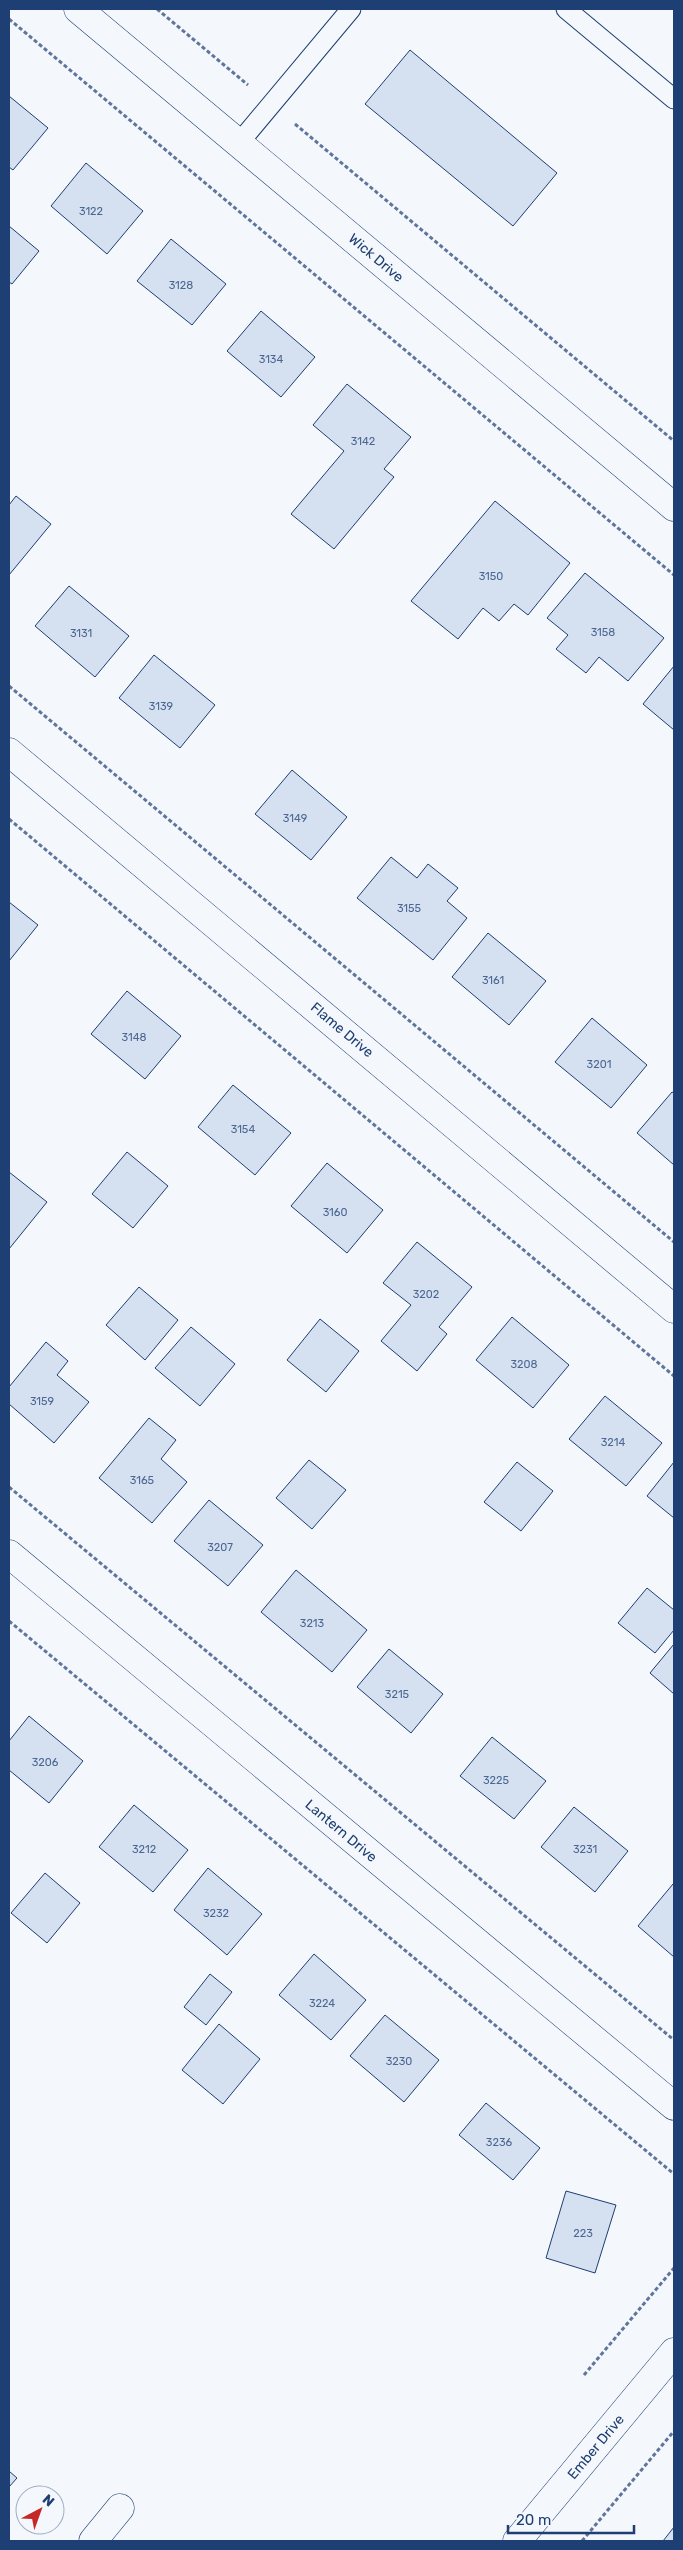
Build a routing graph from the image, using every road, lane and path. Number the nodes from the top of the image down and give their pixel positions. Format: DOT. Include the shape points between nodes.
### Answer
graph roads {
  1 [pos="78,9"];
  2 [pos="157,9"];
  3 [pos="351,9"];
  4 [pos="566,9"];
  5 [pos="9,19"];
  6 [pos="674,100"];
  7 [pos="271,104"];
  8 [pos="239,143"];
  9 [pos="674,441"];
  10 [pos="674,507"];
  11 [pos="674,575"];
  12 [pos="9,686"];
  13 [pos="9,752"];
  14 [pos="9,819"];
  15 [pos="674,1242"];
  16 [pos="674,1308"];
  17 [pos="674,1376"];
  18 [pos="9,1487"];
  19 [pos="9,1554"];
  20 [pos="9,1621"];
  21 [pos="674,2040"];
  22 [pos="674,2106"];
  23 [pos="674,2174"];
  24 [pos="674,2268"];
  25 [pos="674,2352"];
  26 [pos="584,2375"];
  27 [pos="674,2430"];
  28 [pos="120,2508"];
  29 [pos="92,2541"];
  30 [pos="517,2541"];
  31 [pos="582,2541"];
  1 -- 8 [label="street, Wick Drive"];
  2 -- 7 [label="path"];
  3 -- 7 [label="lane"];
  4 -- 6 [label="lane"];
  5 -- 11 [label="path"];
  7 -- 8 [label="lane"];
  7 -- 9 [label="path"];
  8 -- 10 [label="street, Wick Drive"];
  12 -- 15 [label="path"];
  13 -- 16 [label="street, Flame Drive"];
  14 -- 17 [label="path"];
  18 -- 21 [label="path"];
  19 -- 22 [label="street, Lantern Drive"];
  20 -- 23 [label="path"];
  24 -- 26 [label="path"];
  25 -- 30 [label="street, Ember Drive"];
  27 -- 31 [label="path"];
  28 -- 29 [label="street"];
}
